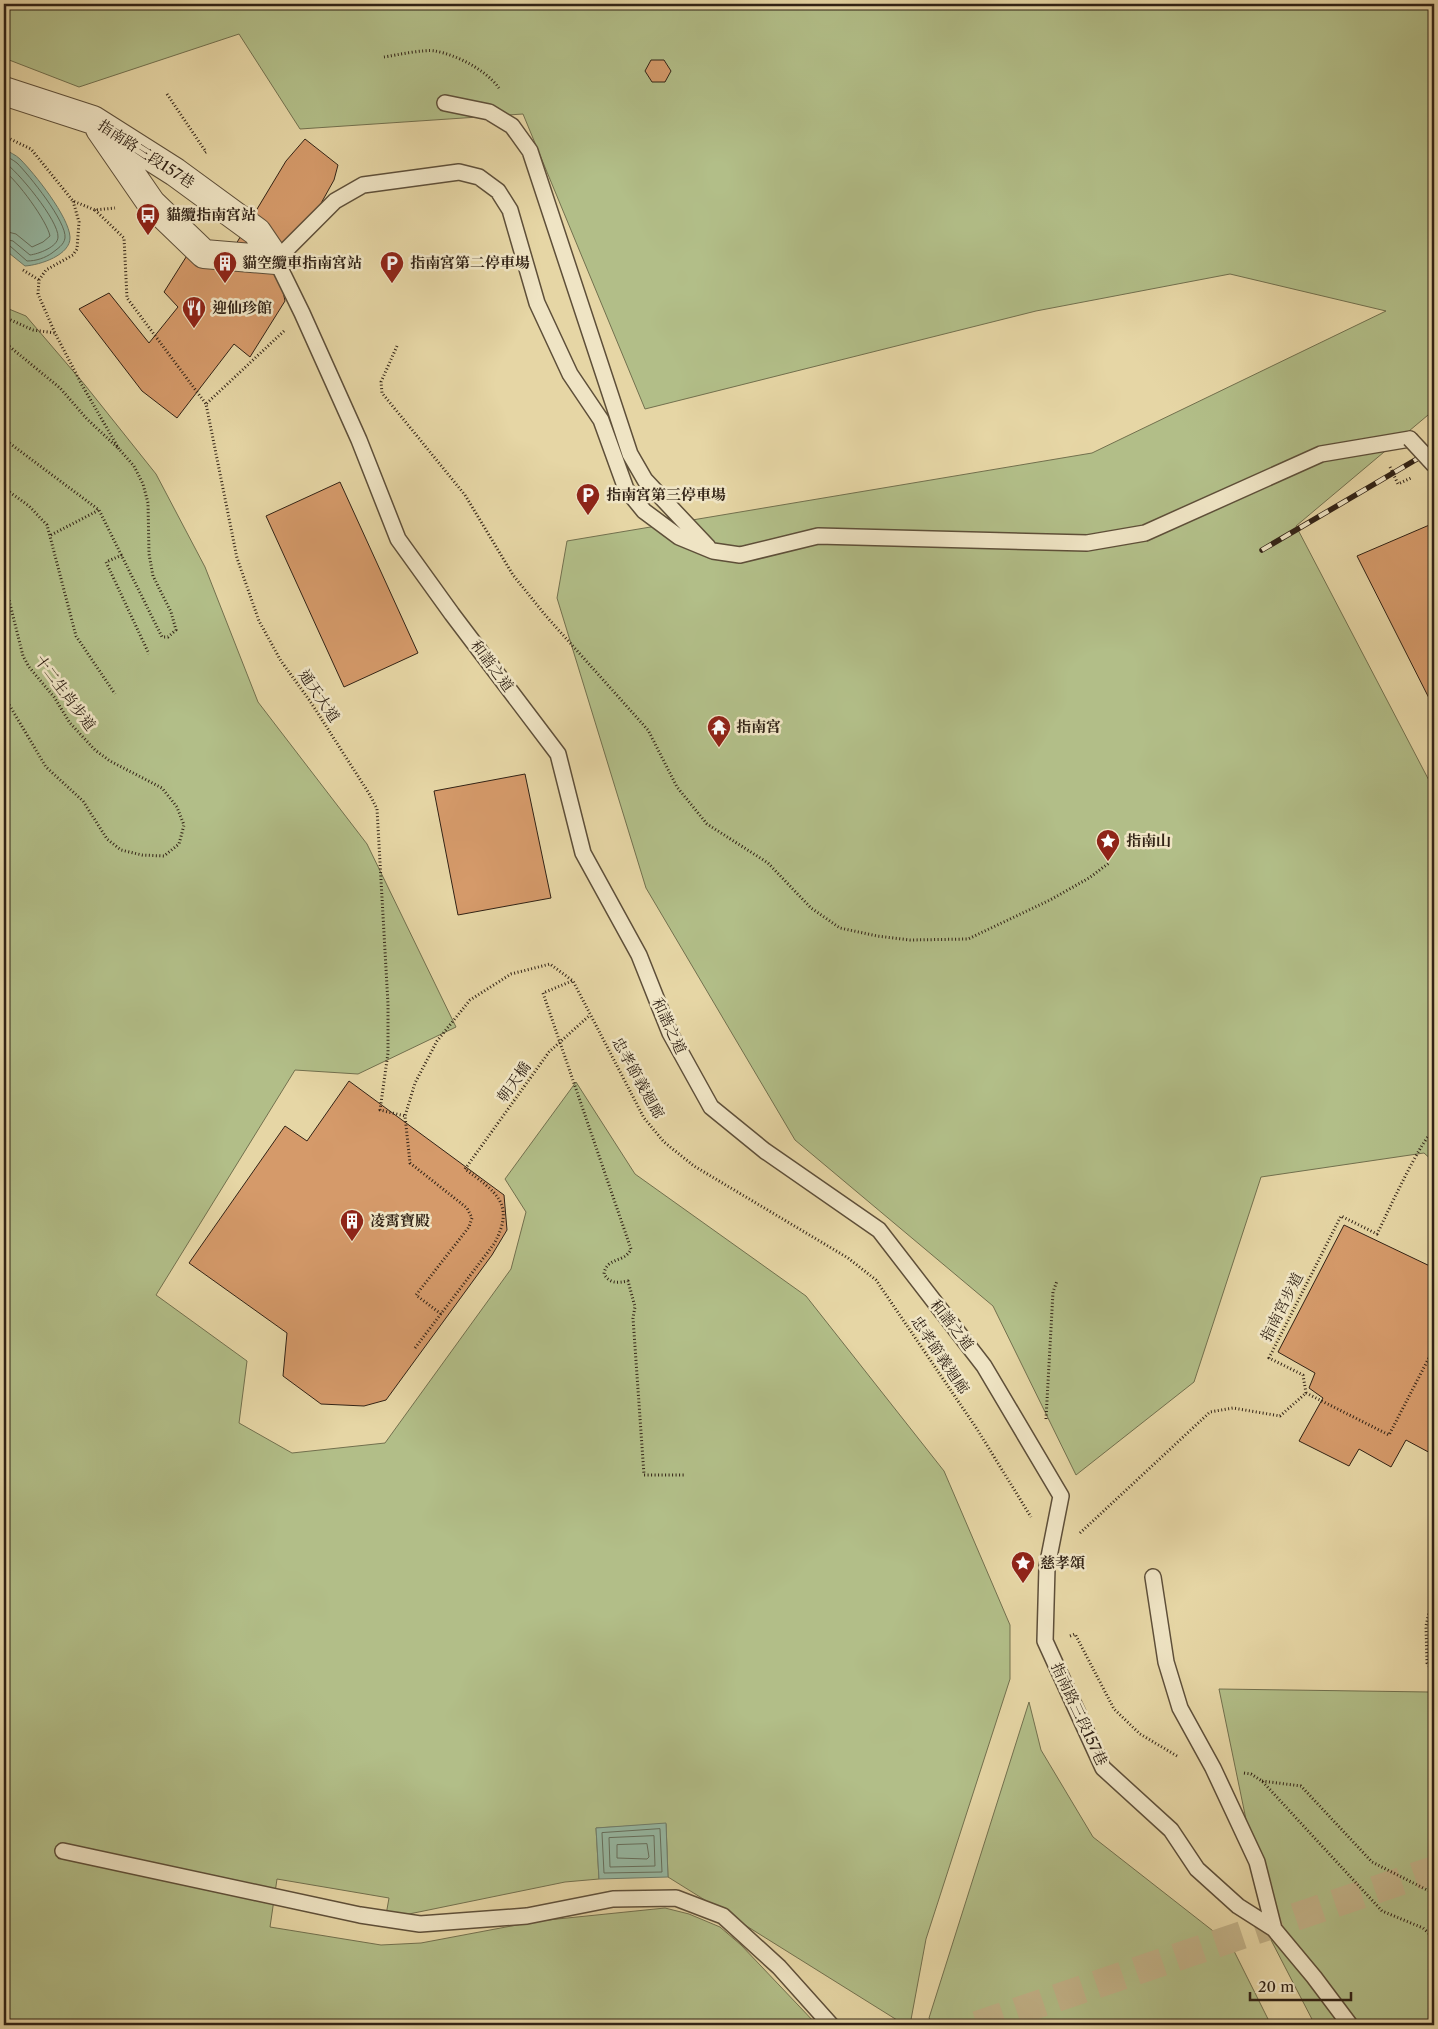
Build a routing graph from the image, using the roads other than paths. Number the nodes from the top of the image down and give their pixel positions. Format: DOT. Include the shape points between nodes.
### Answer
graph roads {
  1 [pos="4,91"];
  2 [pos="445,104"];
  3 [pos="93,120"];
  4 [pos="276,260"];
  5 [pos="359,440"];
  6 [pos="1434,465"];
  7 [pos="713,551"];
  8 [pos="1052,1543"];
  9 [pos="1153,1577"];
  10 [pos="63,1852"];
  11 [pos="1274,1929"];
  12 [pos="831,2025"];
  13 [pos="1350,2025"];
  1 -- 3 [label="street, 指南路三段157巷"];
  2 -- 7 [label="lane" via="489,112 512,126 530,151 630,454 645,480"];
  3 -- 4 [label="street, 指南路三段157巷" via="175,172 257,232"];
  3 -- 4 [label="street" via="151,203 204,254"];
  4 -- 5 [label="lane, 指南路三段157巷"];
  4 -- 7 [label="lane" via="334,202 363,186 458,172 480,178 498,191 510,210 537,303 570,374 601,420 626,489 644,511 679,537"];
  5 -- 8 [label="lane, 和諧之道" via="398,539 558,754 583,854 639,955 670,1033 711,1106 765,1151 879,1230 984,1366 1061,1496"];
  6 -- 7 [label="lane, bridge" via="1410,440 1321,454 1145,533 1087,543 818,536 740,555"];
  8 -- 11 [label="lane, 指南路三段157巷" via="1047,1567 1045,1642 1102,1768 1171,1830 1197,1869 1238,1906"];
  9 -- 11 [label="lane" via="1166,1662 1180,1708 1213,1768 1257,1862"];
  10 -- 12 [label="lane" via="360,1915 420,1924 527,1916 613,1899 676,1898 723,1916 779,1967"];
  11 -- 13 [label="lane, 指南路三段157巷"];
}
